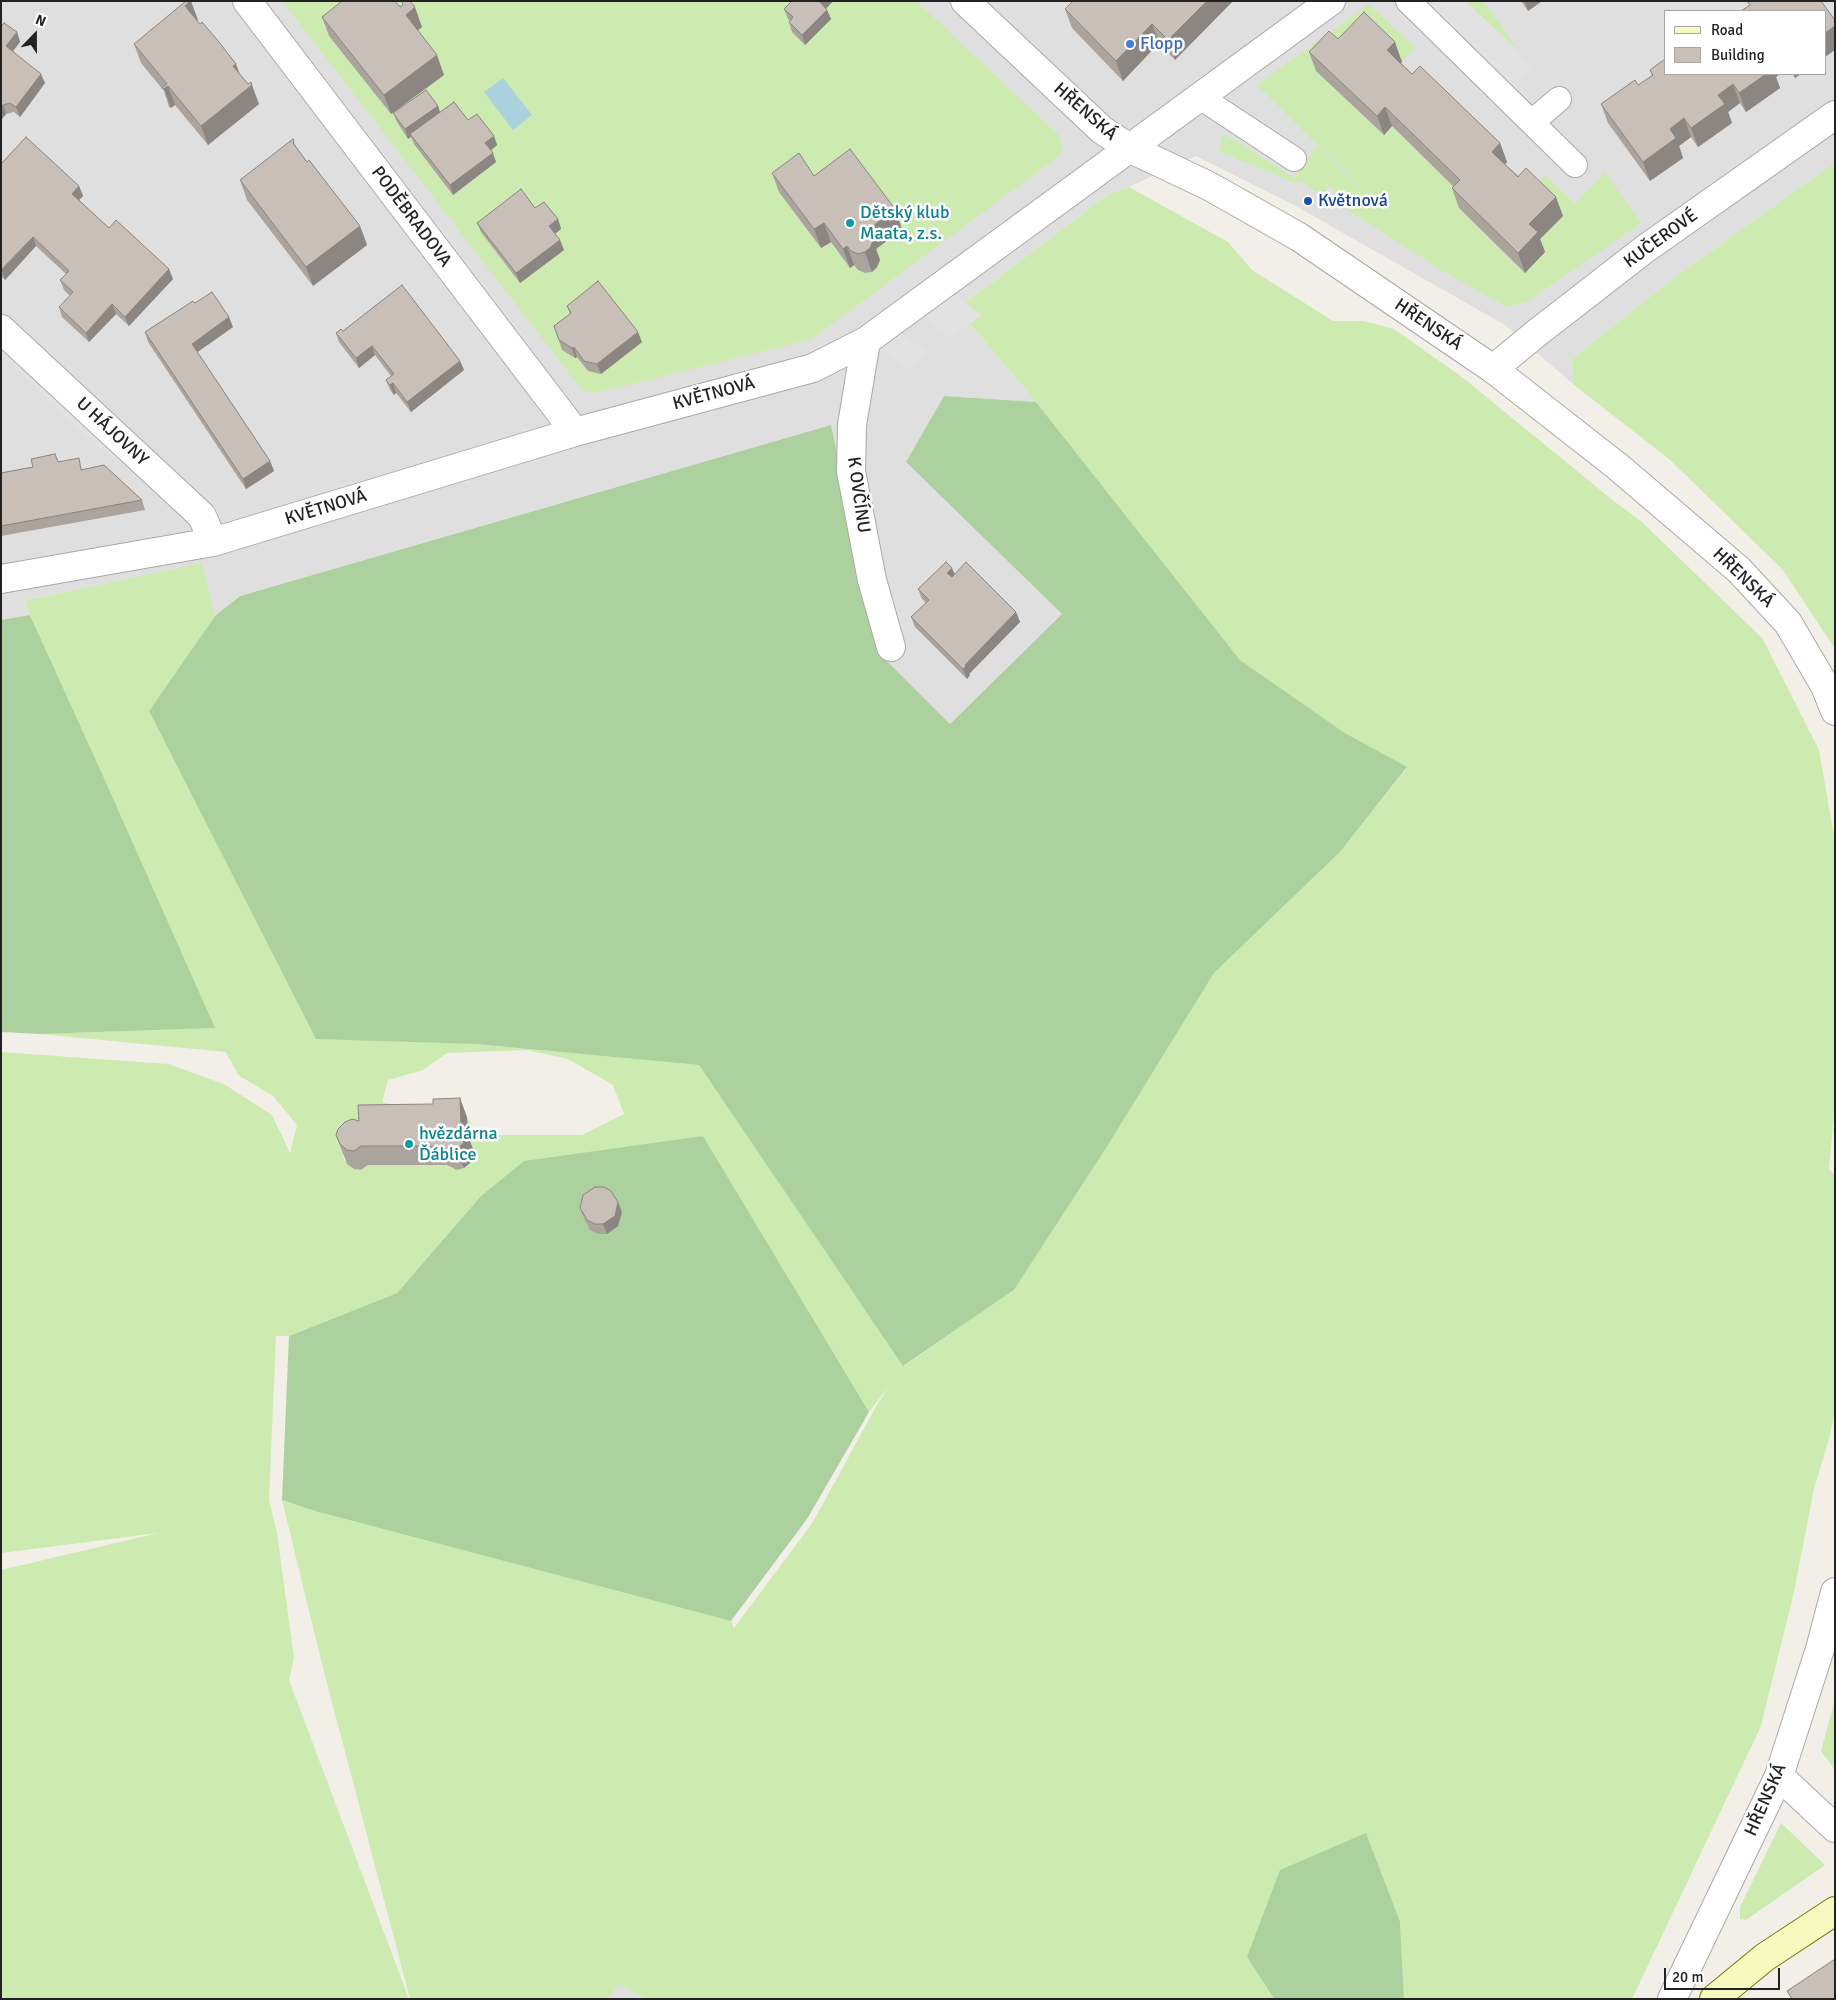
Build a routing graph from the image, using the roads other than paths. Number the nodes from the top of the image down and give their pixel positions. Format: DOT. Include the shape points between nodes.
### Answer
graph roads {
  1 [pos="247,1"];
  2 [pos="965,1"];
  3 [pos="1331,1"];
  4 [pos="1408,1"];
  5 [pos="1200,98"];
  6 [pos="1559,99"];
  7 [pos="1835,114"];
  8 [pos="1532,122"];
  9 [pos="1131,149"];
  10 [pos="1294,159"];
  11 [pos="1575,165"];
  12 [pos="1,329"];
  13 [pos="866,341"];
  14 [pos="1493,369"];
  15 [pos="575,432"];
  16 [pos="213,542"];
  17 [pos="1,579"];
  18 [pos="891,647"];
  19 [pos="1835,711"];
  20 [pos="1835,1592"];
  21 [pos="1779,1776"];
  22 [pos="1835,1828"];
  23 [pos="1835,1911"];
  24 [pos="1672,1999"];
  25 [pos="1714,1999"];
  1 -- 15 [label="street, PODĚBRADOVA"];
  2 -- 9 [label="street, HŘENSKÁ" via="1102,130"];
  3 -- 5 [label="street, KVĚTNOVÁ"];
  4 -- 8 [label="lane"];
  5 -- 9 [label="street, KVĚTNOVÁ"];
  5 -- 10 [label="lane"];
  6 -- 8 [label="lane"];
  7 -- 14 [label="street, KUČEROVÉ" via="1645,250"];
  8 -- 11 [label="lane"];
  9 -- 13 [label="street, KVĚTNOVÁ"];
  9 -- 14 [label="street, HŘENSKÁ" via="1209,186 1299,237"];
  12 -- 16 [label="street, U HÁJOVNY" via="202,516"];
  13 -- 15 [label="street, KVĚTNOVÁ" via="813,368"];
  13 -- 18 [label="street, K OVČÍNU" via="852,425 852,470 872,580"];
  14 -- 19 [label="street, HŘENSKÁ" via="1618,466 1738,570 1788,623 1825,686"];
  15 -- 16 [label="street, KVĚTNOVÁ"];
  16 -- 17 [label="street, KVĚTNOVÁ"];
  20 -- 21 [label="street, HŘENSKÁ"];
  21 -- 22 [label="street"];
  21 -- 24 [label="street, HŘENSKÁ"];
  23 -- 25 [label="main road" via="1766,1957"];
}
